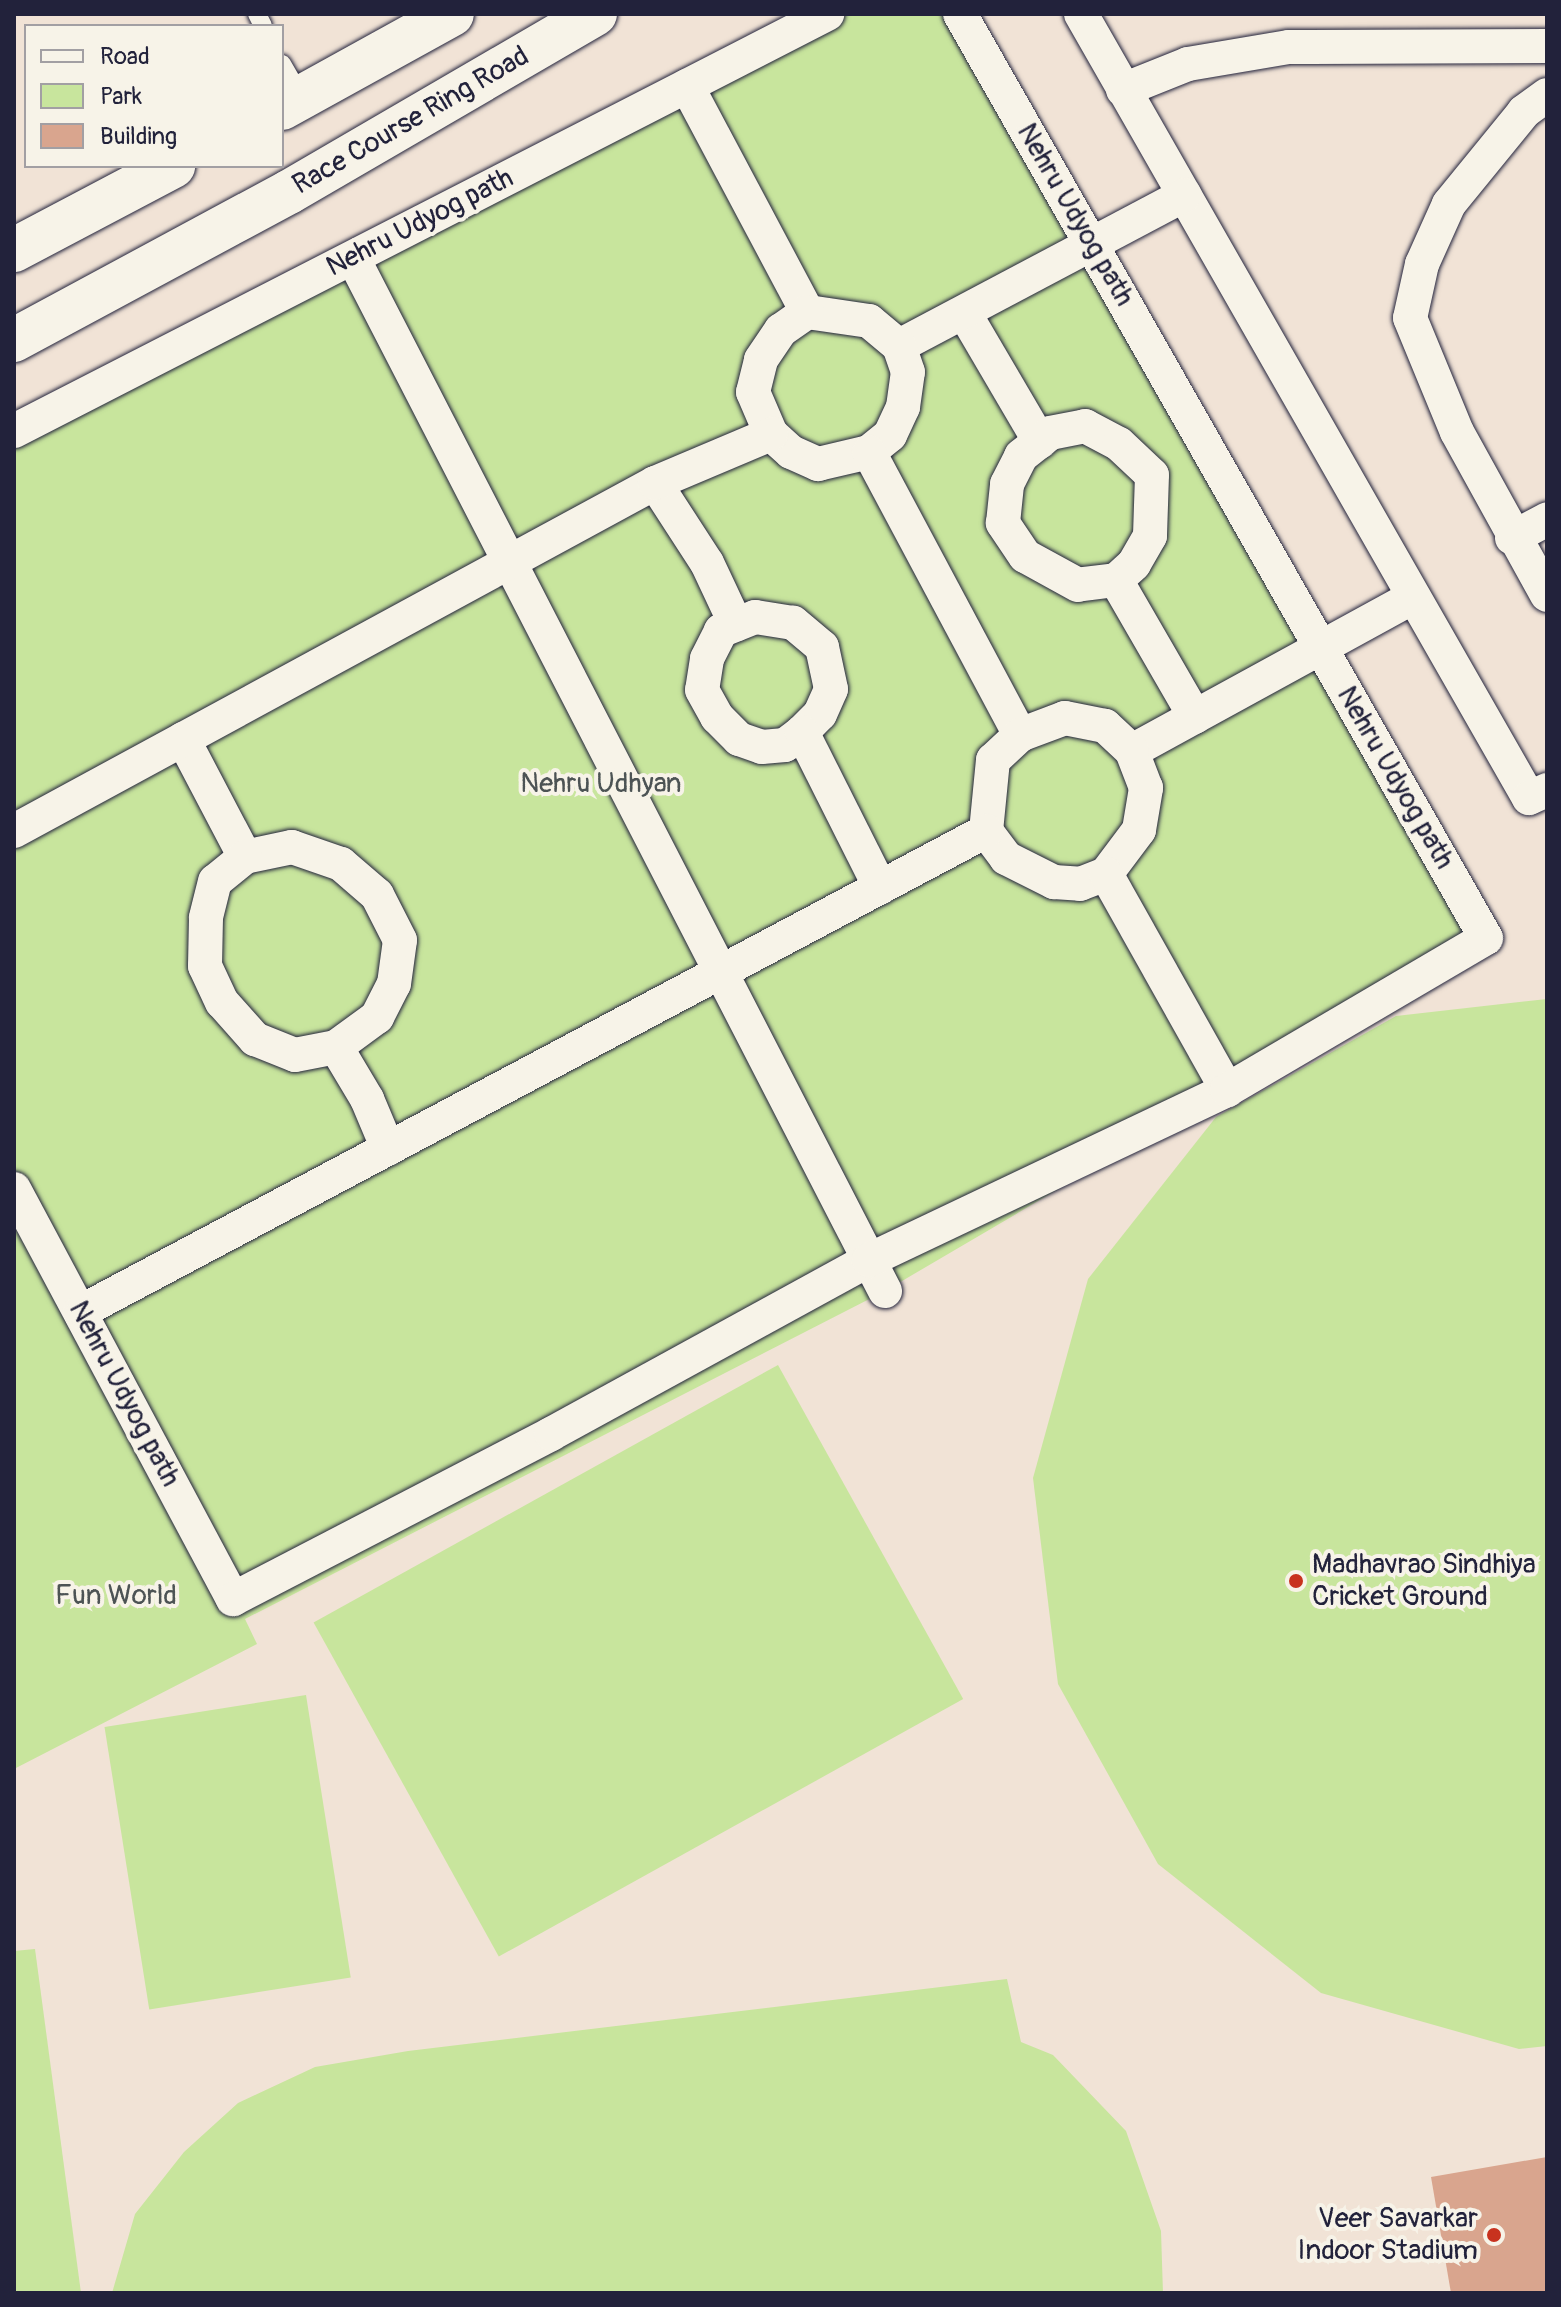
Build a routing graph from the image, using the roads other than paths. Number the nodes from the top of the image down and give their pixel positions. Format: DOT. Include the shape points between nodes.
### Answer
graph roads {
  1 [pos="452,14"];
  2 [pos="595,14"];
  3 [pos="827,14"];
  4 [pos="960,14"];
  5 [pos="1081,14"];
  6 [pos="1547,46"];
  7 [pos="687,86"];
  8 [pos="289,90"];
  9 [pos="1123,90"];
  10 [pos="1547,95"];
  11 [pos="169,168"];
  12 [pos="1184,195"];
  13 [pos="14,250"];
  14 [pos="353,258"];
  15 [pos="807,312"];
  16 [pos="965,314"];
  17 [pos="14,340"];
  18 [pos="899,346"];
  19 [pos="14,431"];
  20 [pos="771,434"];
  21 [pos="1040,442"];
  22 [pos="869,452"];
  23 [pos="655,483"];
  24 [pos="1547,519"];
  25 [pos="1512,538"];
  26 [pos="511,559"];
  27 [pos="1116,580"];
  28 [pos="1547,595"];
  29 [pos="1413,597"];
  30 [pos="736,625"];
  31 [pos="1321,648"];
  32 [pos="1195,717"];
  33 [pos="802,732"];
  34 [pos="1020,735"];
  35 [pos="183,739"];
  36 [pos="1132,751"];
  37 [pos="1547,790"];
  38 [pos="14,831"];
  39 [pos="986,831"];
  40 [pos="245,857"];
  41 [pos="1106,874"];
  42 [pos="880,887"];
  43 [pos="725,971"];
  44 [pos="336,1047"];
  45 [pos="1227,1090"];
  46 [pos="388,1149"];
  47 [pos="14,1189"];
  48 [pos="869,1260"];
  49 [pos="885,1291"];
  50 [pos="80,1312"];
  1 -- 8 [label="main road"];
  2 -- 17 [label="main road, Race Course Ring Road" via="289,192"];
  3 -- 7 [label="street, Nehru Udyog path"];
  4 -- 31 [label="street, Nehru Udyog path"];
  5 -- 9 [label="street"];
  6 -- 9 [label="street" via="1289,47 1188,64"];
  7 -- 14 [label="street, Nehru Udyog path"];
  7 -- 15 [label="street"];
  9 -- 12 [label="street"];
  10 -- 25 [label="street" via="1524,112 1449,204 1422,264 1410,318 1427,367"];
  11 -- 13 [label="main road"];
  12 -- 16 [label="street"];
  12 -- 29 [label="street"];
  14 -- 19 [label="street, Nehru Udyog path"];
  14 -- 26 [label="street"];
  15 -- 18 [label="street" via="869,321"];
  15 -- 20 [label="street" via="781,330 761,360 753,392"];
  16 -- 18 [label="street"];
  16 -- 21 [label="street"];
  18 -- 22 [label="street" via="908,372 903,407 890,435"];
  20 -- 22 [label="street" via="791,452 818,464"];
  20 -- 23 [label="street"];
  21 -- 27 [label="street" via="1021,456 1007,484 1003,523 1025,556 1078,585"];
  21 -- 27 [label="street" via="1050,433 1085,426 1119,444 1152,475 1150,536 1134,564"];
  22 -- 34 [label="street"];
  23 -- 26 [label="street"];
  23 -- 30 [label="street" via="707,563"];
  24 -- 25 [label="street"];
  25 -- 28 [label="street"];
  26 -- 35 [label="street"];
  26 -- 43 [label="street"];
  27 -- 32 [label="street"];
  29 -- 31 [label="street"];
  29 -- 37 [label="street" via="1529,798"];
  30 -- 33 [label="street" via="755,617 793,623 822,647 831,689 820,714"];
  30 -- 33 [label="street" via="721,631 707,659 702,690 717,717 739,739 762,747 785,745"];
  31 -- 32 [label="street"];
  31 -- 45 [label="street, Nehru Udyog path" via="1486,938"];
  32 -- 36 [label="street"];
  33 -- 42 [label="street"];
  34 -- 36 [label="street" via="1065,718 1105,726"];
  34 -- 39 [label="street" via="993,760"];
  35 -- 38 [label="street"];
  35 -- 40 [label="street"];
  36 -- 41 [label="street" via="1146,788 1139,830"];
  39 -- 41 [label="street" via="1006,858 1054,882 1080,884"];
  39 -- 42 [label="street"];
  40 -- 44 [label="street" via="215,881 206,918 205,966 222,1002 255,1039 295,1055"];
  40 -- 44 [label="street" via="292,847 341,864 377,895 400,940 394,984 377,1017"];
  41 -- 45 [label="street"];
  42 -- 43 [label="street"];
  43 -- 46 [label="street"];
  43 -- 48 [label="street"];
  44 -- 46 [label="street" via="367,1099"];
  45 -- 48 [label="street, Nehru Udyog path"];
  46 -- 50 [label="street"];
  47 -- 50 [label="street, Nehru Udyog path"];
  48 -- 49 [label="street"];
  48 -- 50 [label="street, Nehru Udyog path" via="233,1599"];
}
